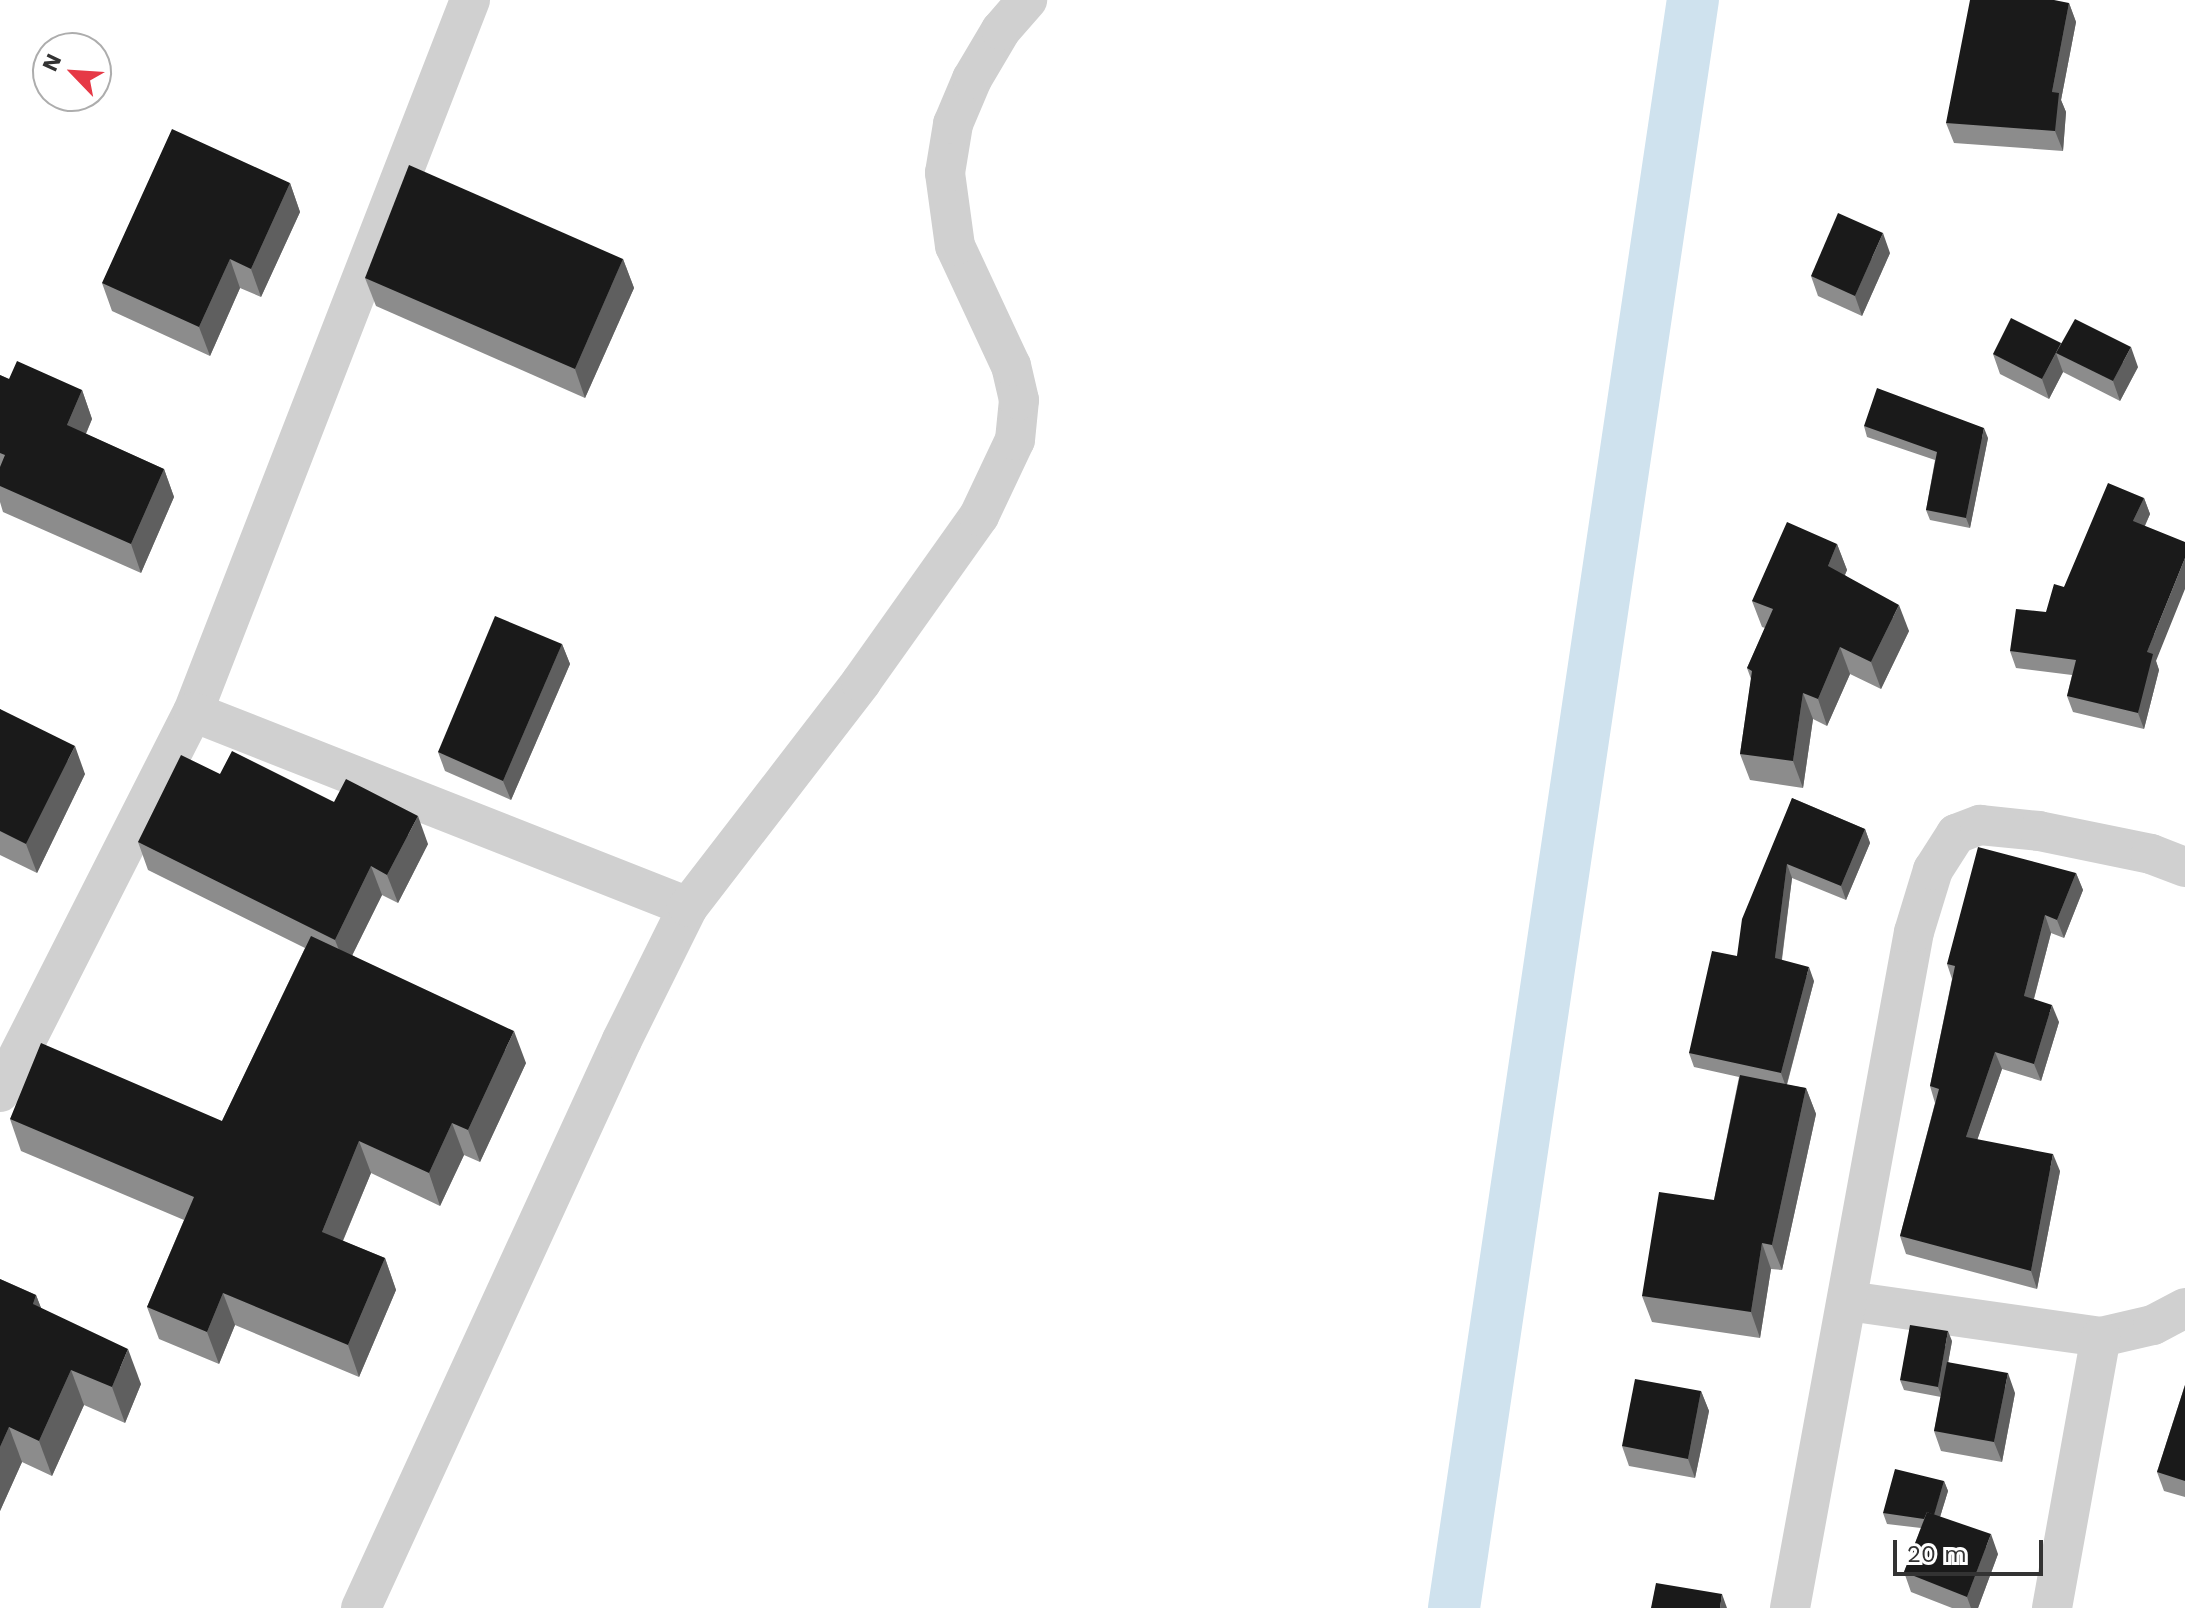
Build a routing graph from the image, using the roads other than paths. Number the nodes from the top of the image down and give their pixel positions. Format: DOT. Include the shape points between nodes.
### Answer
graph roads {
  1 [pos="470,0"];
  2 [pos="1027,0"];
  3 [pos="193,712"];
  4 [pos="2185,867"];
  5 [pos="688,907"];
  6 [pos="0,1092"];
  7 [pos="1848,1301"];
  8 [pos="2185,1308"];
  9 [pos="2101,1337"];
  10 [pos="361,1608"];
  11 [pos="1790,1608"];
  12 [pos="2052,1608"];
  1 -- 3 [label="street"];
  2 -- 5 [label="street" via="1001,30 972,79 953,124 945,173 955,246 1011,366 1019,400 1015,440 979,516 861,682"];
  3 -- 5 [label="street"];
  3 -- 6 [label="street"];
  4 -- 7 [label="street" via="2151,854 2039,831 1980,825 1956,834 1933,870 1914,932"];
  5 -- 10 [label="street" via="634,1013"];
  7 -- 9 [label="street"];
  7 -- 11 [label="street"];
  8 -- 9 [label="street" via="2153,1325"];
  9 -- 12 [label="street"];
}
